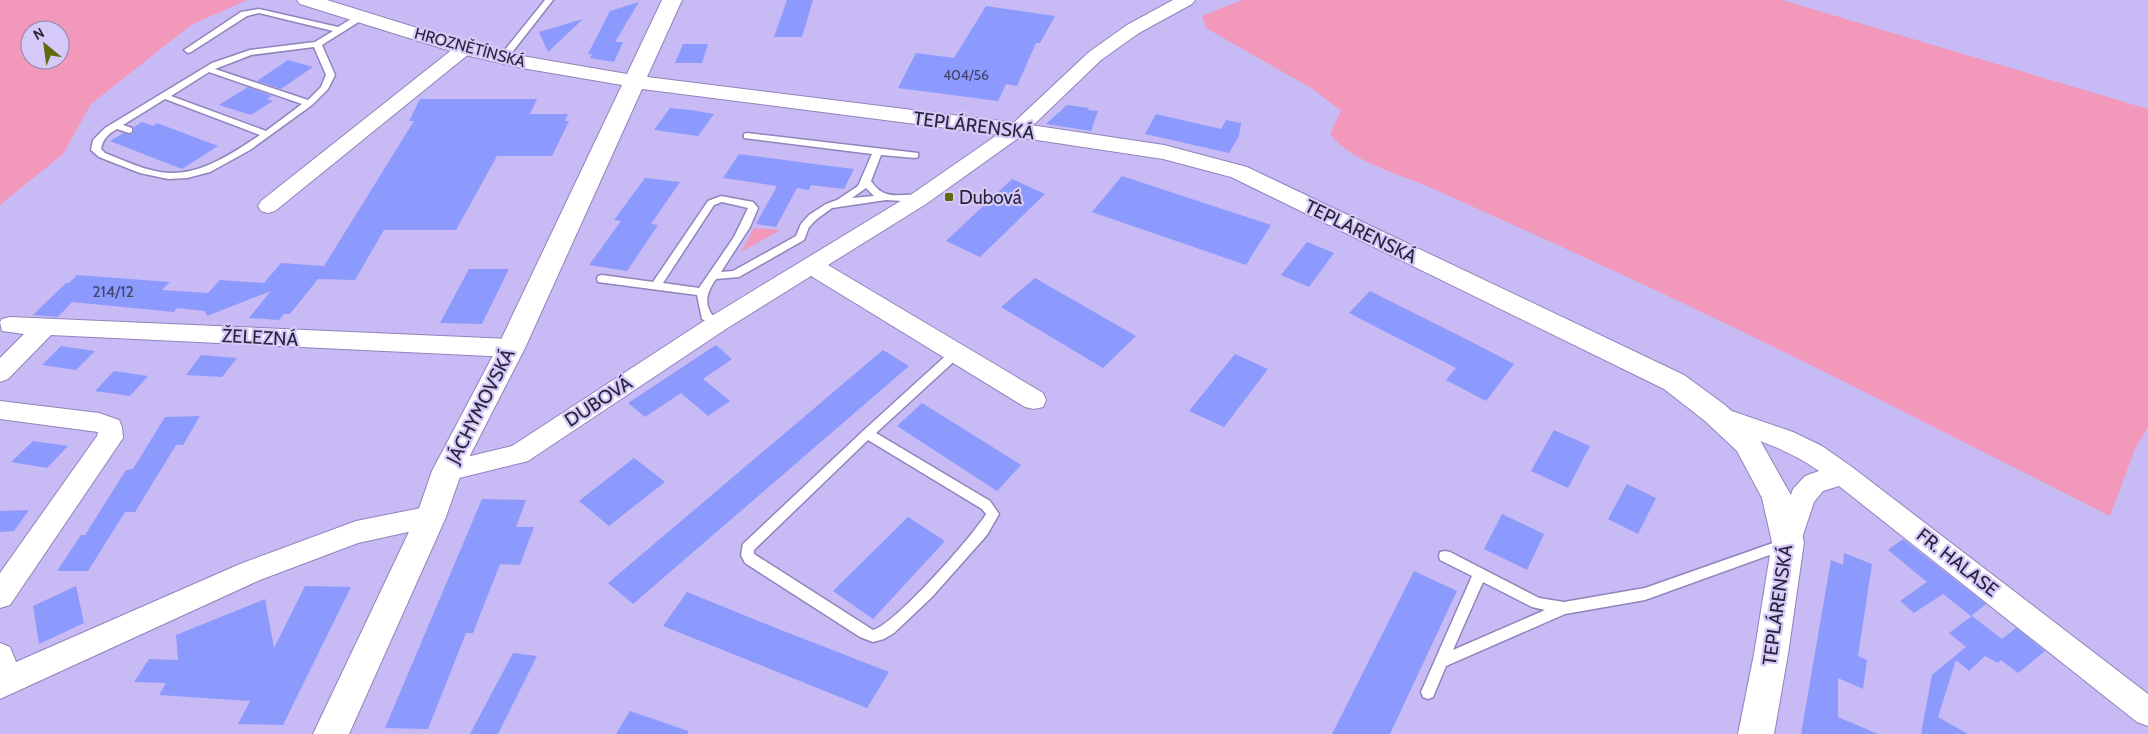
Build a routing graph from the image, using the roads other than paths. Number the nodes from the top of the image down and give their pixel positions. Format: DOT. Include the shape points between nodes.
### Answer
graph roads {
  1 [pos="307,0"];
  2 [pos="549,0"];
  3 [pos="672,0"];
  4 [pos="1186,0"];
  5 [pos="362,16"];
  6 [pos="340,30"];
  7 [pos="317,44"];
  8 [pos="464,49"];
  9 [pos="188,50"];
  10 [pos="503,58"];
  11 [pos="208,69"];
  12 [pos="636,81"];
  13 [pos="164,96"];
  14 [pos="309,103"];
  15 [pos="116,125"];
  16 [pos="128,130"];
  17 [pos="1017,130"];
  18 [pos="266,134"];
  19 [pos="747,136"];
  20 [pos="878,152"];
  21 [pos="915,155"];
  22 [pos="866,181"];
  23 [pos="883,198"];
  24 [pos="919,199"];
  25 [pos="839,203"];
  26 [pos="268,206"];
  27 [pos="812,266"];
  28 [pos="713,275"];
  29 [pos="602,279"];
  30 [pos="656,286"];
  31 [pos="702,292"];
  32 [pos="718,322"];
  33 [pos="10,325"];
  34 [pos="45,327"];
  35 [pos="511,348"];
  36 [pos="956,353"];
  37 [pos="0,373"];
  38 [pos="1034,400"];
  39 [pos="0,410"];
  40 [pos="1719,417"];
  41 [pos="867,434"];
  42 [pos="447,471"];
  43 [pos="1844,474"];
  44 [pos="431,517"];
  45 [pos="1788,542"];
  46 [pos="1445,556"];
  47 [pos="1480,574"];
  48 [pos="0,596"];
  49 [pos="1564,608"];
  50 [pos="1441,662"];
  51 [pos="2,674"];
  52 [pos="1428,692"];
  53 [pos="2148,712"];
  54 [pos="331,734"];
  55 [pos="1756,734"];
  1 -- 5 [label="street, HROZNĚTÍNSKÁ"];
  2 -- 10 [label="lane"];
  3 -- 12 [label="street, JÁCHYMOVSKÁ"];
  4 -- 17 [label="street" via="1133,29 1095,56"];
  5 -- 6 [label="lane"];
  5 -- 8 [label="street, HROZNĚTÍNSKÁ"];
  6 -- 7 [label="lane"];
  6 -- 9 [label="lane" via="259,11 244,14"];
  7 -- 11 [label="lane" via="250,53"];
  7 -- 14 [label="lane" via="328,64 329,81"];
  8 -- 10 [label="street, HROZNĚTÍNSKÁ"];
  8 -- 26 [label="street"];
  10 -- 12 [label="street, HROZNĚTÍNSKÁ"];
  11 -- 13 [label="lane"];
  11 -- 14 [label="lane"];
  12 -- 17 [label="street, TEPLÁRENSKÁ"];
  12 -- 35 [label="street, JÁCHYMOVSKÁ"];
  13 -- 15 [label="lane"];
  13 -- 18 [label="lane"];
  14 -- 18 [label="lane"];
  15 -- 16 [label="lane"];
  15 -- 18 [label="lane" via="98,140 96,150 154,174 170,176 198,173 222,164"];
  17 -- 24 [label="street, DUBOVÁ"];
  17 -- 40 [label="street, TEPLÁRENSKÁ" via="1164,152 1238,172 1674,382"];
  19 -- 20 [label="lane"];
  20 -- 21 [label="lane"];
  20 -- 22 [label="lane"];
  22 -- 23 [label="lane" via="870,189"];
  22 -- 25 [label="lane"];
  23 -- 24 [label="lane"];
  23 -- 25 [label="lane"];
  24 -- 27 [label="street, DUBOVÁ"];
  25 -- 28 [label="lane" via="813,217 800,238 735,274"];
  27 -- 32 [label="street, DUBOVÁ"];
  27 -- 36 [label="street"];
  28 -- 30 [label="lane" via="752,212 750,204 721,200 711,203"];
  28 -- 31 [label="lane"];
  29 -- 30 [label="lane"];
  30 -- 31 [label="lane"];
  31 -- 32 [label="lane" via="706,316"];
  32 -- 42 [label="street, DUBOVÁ" via="519,454"];
  33 -- 34 [label="street, ŽELEZNÁ"];
  34 -- 35 [label="street, ŽELEZNÁ"];
  34 -- 37 [label="street"];
  35 -- 42 [label="street, JÁCHYMOVSKÁ"];
  36 -- 38 [label="street"];
  36 -- 41 [label="lane"];
  39 -- 48 [label="street" via="100,423 110,427 110,438"];
  40 -- 43 [label="street, FR. HALASE" via="1784,439"];
  40 -- 45 [label="street, TEPLÁRENSKÁ" via="1748,443 1777,497"];
  41 -- 41 [label="lane" via="986,505 993,514 983,531 927,593 884,633 873,636 747,555 748,548"];
  42 -- 44 [label="street, JÁCHYMOVSKÁ"];
  43 -- 45 [label="street" via="1814,483 1802,497"];
  43 -- 53 [label="street, FR. HALASE"];
  44 -- 51 [label="street" via="356,532 250,572 44,663"];
  44 -- 54 [label="street, JÁCHYMOVSKÁ"];
  45 -- 49 [label="lane" via="1645,594"];
  45 -- 55 [label="street, TEPLÁRENSKÁ"];
  46 -- 47 [label="lane"];
  47 -- 49 [label="lane" via="1537,603"];
  47 -- 50 [label="lane"];
  49 -- 50 [label="lane"];
  50 -- 52 [label="lane"];
}
